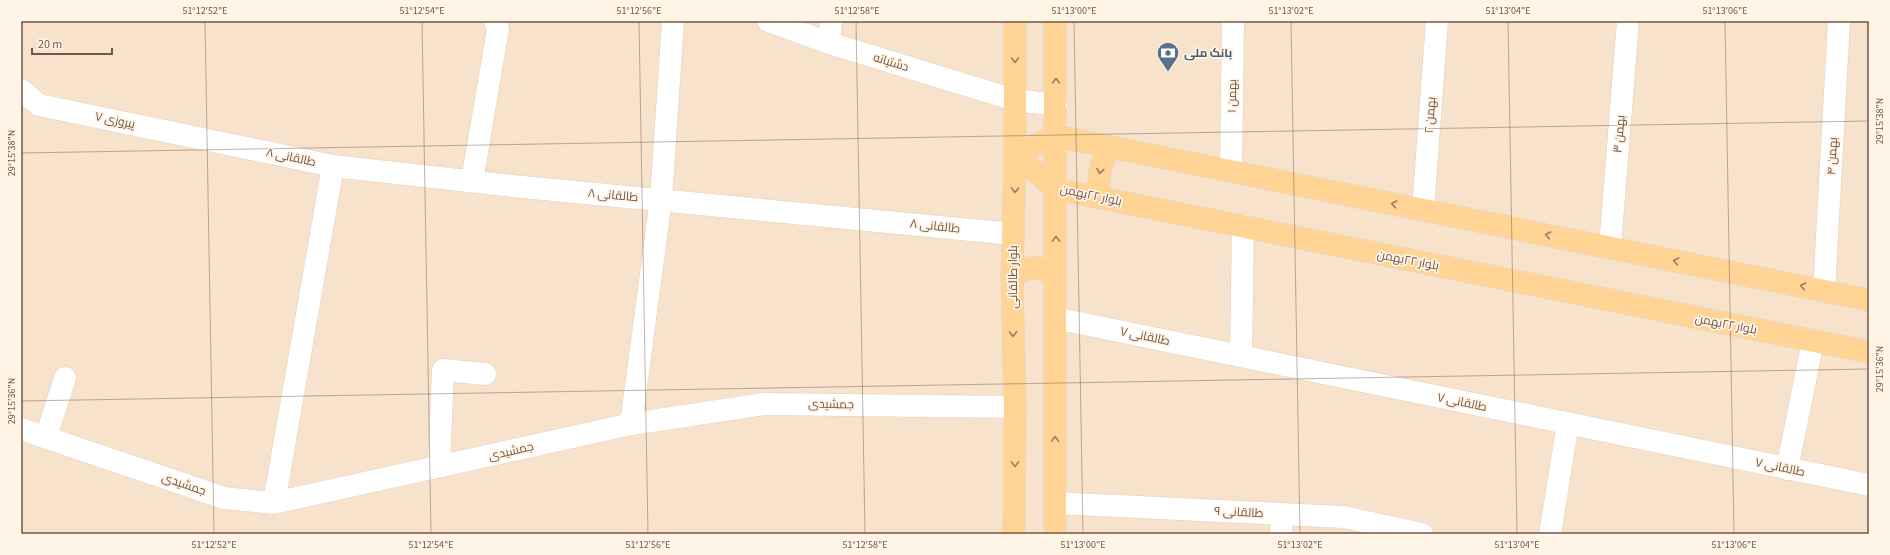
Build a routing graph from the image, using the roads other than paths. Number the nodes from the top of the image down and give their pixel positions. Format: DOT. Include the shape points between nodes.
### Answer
graph roads {
  1 [pos="495,21"];
  2 [pos="673,21"];
  3 [pos="768,21"];
  4 [pos="831,21"];
  5 [pos="1015,21"];
  6 [pos="1055,21"];
  7 [pos="1233,21"];
  8 [pos="1437,21"];
  9 [pos="1628,21"];
  10 [pos="1840,21"];
  11 [pos="830,43"];
  12 [pos="21,90"];
  13 [pos="1015,100"];
  14 [pos="1056,105"];
  15 [pos="1056,136"];
  16 [pos="214,141"];
  17 [pos="1109,147"];
  18 [pos="1016,154"];
  19 [pos="333,166"];
  20 [pos="1231,171"];
  21 [pos="472,181"];
  22 [pos="1056,189"];
  23 [pos="1099,198"];
  24 [pos="661,199"];
  25 [pos="1423,210"];
  26 [pos="1243,226"];
  27 [pos="1013,234"];
  28 [pos="1610,247"];
  29 [pos="1056,277"];
  30 [pos="1012,280"];
  31 [pos="1824,291"];
  32 [pos="1869,300"];
  33 [pos="1055,318"];
  34 [pos="1813,341"];
  35 [pos="1869,352"];
  36 [pos="1241,356"];
  37 [pos="485,374"];
  38 [pos="65,378"];
  39 [pos="1015,407"];
  40 [pos="1568,423"];
  41 [pos="631,424"];
  42 [pos="21,429"];
  43 [pos="46,438"];
  44 [pos="439,467"];
  45 [pos="1787,469"];
  46 [pos="1869,486"];
  47 [pos="1055,503"];
  48 [pos="274,504"];
  49 [pos="1282,524"];
  50 [pos="1014,534"];
  51 [pos="1055,534"];
  52 [pos="1422,534"];
  53 [pos="1550,534"];
  1 -- 21 [label="street" via="498,28"];
  2 -- 24 [label="street"];
  3 -- 11 [label="street, دشتیانه"];
  4 -- 11 [label="street"];
  5 -- 13 [label="main road, بلوار طالقانی, one-way"];
  14 -- 6 [label="main road, one-way"];
  7 -- 20 [label="street, بهمن ۱"];
  8 -- 25 [label="street, بهمن ۲"];
  9 -- 28 [label="street, بهمن ۳"];
  10 -- 31 [label="street, بهمن ۴"];
  11 -- 13 [label="street, دشتیانه"];
  12 -- 16 [label="street, پیروزی ۷" via="39,105"];
  13 -- 14 [label="street, دشتیانه"];
  13 -- 18 [label="main road, بلوار طالقانی"];
  14 -- 15 [label="main road"];
  15 -- 17 [label="main road"];
  15 -- 18 [label="main road"];
  15 -- 22 [label="main road"];
  16 -- 19 [label="street, طالقانی ۸"];
  17 -- 20 [label="main road"];
  17 -- 23 [label="main road, one-way" via="1101,162"];
  18 -- 22 [label="main road, بلوار ۲۲بهمن"];
  18 -- 27 [label="main road, بلوار طالقانی, one-way"];
  19 -- 21 [label="street, طالقانی ۸"];
  19 -- 48 [label="street"];
  25 -- 20 [label="main road, one-way"];
  21 -- 24 [label="street, طالقانی ۸"];
  22 -- 23 [label="main road, بلوار ۲۲بهمن"];
  29 -- 22 [label="main road, one-way"];
  23 -- 26 [label="main road, بلوار ۲۲بهمن"];
  24 -- 27 [label="street, طالقانی ۸"];
  24 -- 41 [label="street"];
  28 -- 25 [label="main road, one-way"];
  26 -- 34 [label="main road, بلوار ۲۲بهمن"];
  26 -- 36 [label="street"];
  27 -- 30 [label="main road, بلوار طالقانی"];
  31 -- 28 [label="main road, one-way"];
  29 -- 30 [label="main road" via="1045,269 1031,267 1020,271"];
  29 -- 33 [label="main road"];
  30 -- 39 [label="main road, بلوار طالقانی, one-way"];
  31 -- 32 [label="main road"];
  33 -- 36 [label="street, طالقانی ۷"];
  47 -- 33 [label="main road, one-way"];
  34 -- 35 [label="main road, بلوار ۲۲بهمن"];
  34 -- 45 [label="street"];
  36 -- 40 [label="street, طالقانی ۷"];
  37 -- 44 [label="street" via="443,370"];
  38 -- 43 [label="street"];
  39 -- 41 [label="street, جمشیدی" via="765,404"];
  39 -- 50 [label="main road, بلوار طالقانی, one-way"];
  40 -- 45 [label="street, طالقانی ۷"];
  40 -- 53 [label="street"];
  41 -- 44 [label="street, جمشیدی"];
  42 -- 43 [label="street, جمشیدی"];
  43 -- 48 [label="street, جمشیدی" via="224,498"];
  44 -- 48 [label="street, جمشیدی"];
  45 -- 46 [label="street, طالقانی ۷"];
  47 -- 49 [label="street, طالقانی ۹"];
  47 -- 51 [label="main road"];
  49 -- 52 [label="street, طالقانی ۹" via="1344,517"];
}
